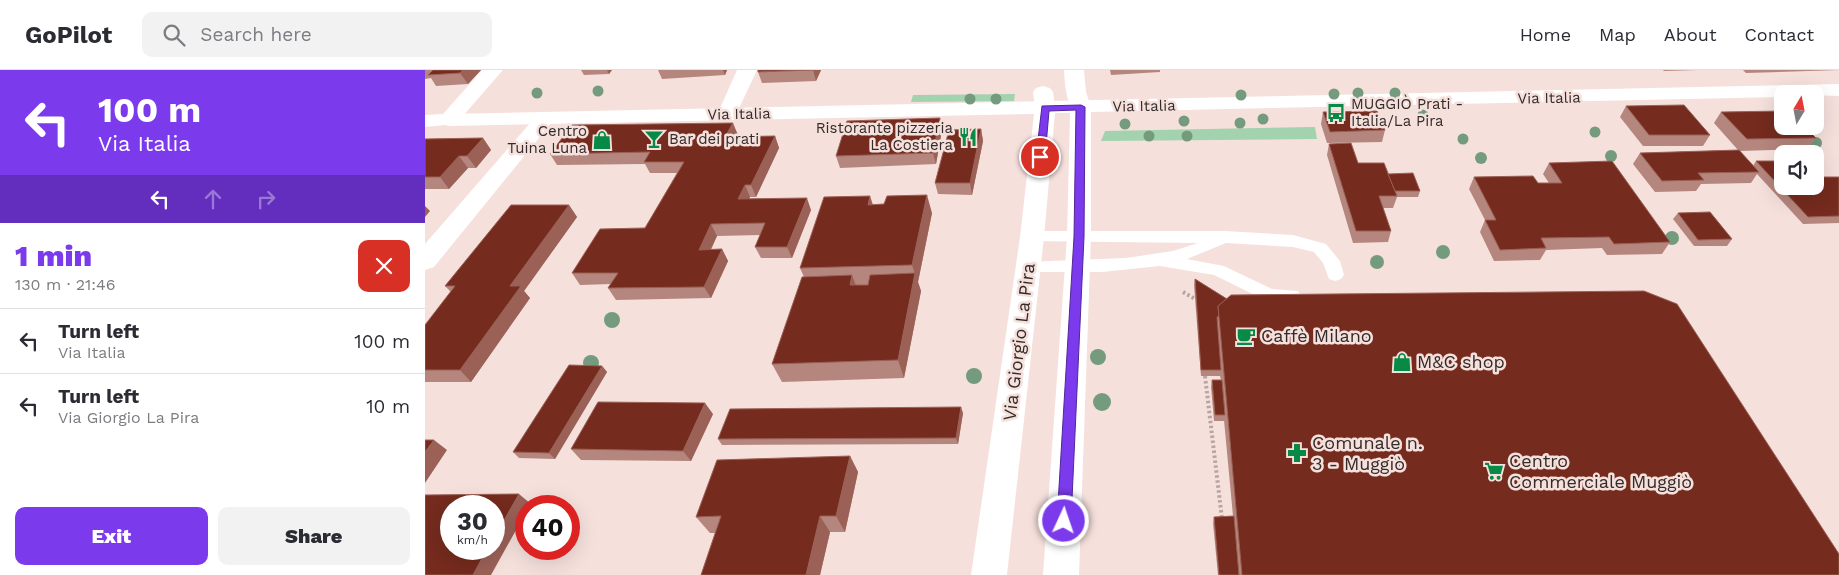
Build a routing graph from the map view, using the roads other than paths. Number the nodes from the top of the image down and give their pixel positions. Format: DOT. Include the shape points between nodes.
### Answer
graph roads {
  1 [pos="493,70"];
  2 [pos="747,70"];
  3 [pos="1074,70"];
  4 [pos="1839,90"];
  5 [pos="1044,100"];
  6 [pos="1081,107"];
  7 [pos="727,115"];
  8 [pos="545,118"];
  9 [pos="425,120"];
  10 [pos="449,120"];
  11 [pos="1079,237"];
  12 [pos="1225,237"];
  13 [pos="1030,252"];
  14 [pos="425,261"];
  15 [pos="1165,261"];
  16 [pos="1077,266"];
  17 [pos="1335,275"];
  18 [pos="1308,296"];
  19 [pos="989,575"];
  20 [pos="1061,575"];
  1 -- 10 [label="street"];
  2 -- 7 [label="street"];
  3 -- 6 [label="street"];
  4 -- 6 [label="street, Via Italia"];
  5 -- 6 [label="street, Via Italia"];
  5 -- 7 [label="street, Via Italia"];
  5 -- 13 [label="street, Via Giorgio La Pira"];
  6 -- 11 [label="street"];
  7 -- 8 [label="street, Via Italia"];
  8 -- 10 [label="street, Via Italia"];
  8 -- 14 [label="street"];
  9 -- 10 [label="street, Via Italia"];
  11 -- 12 [label="lane"];
  11 -- 13 [label="lane"];
  11 -- 16 [label="street"];
  12 -- 15 [label="lane" via="1203,249"];
  12 -- 17 [label="lane" via="1293,241 1320,248 1331,261"];
  13 -- 16 [label="lane"];
  13 -- 19 [label="street, Via Giorgio La Pira"];
  15 -- 16 [label="lane"];
  15 -- 18 [label="lane" via="1218,270 1269,295"];
  16 -- 20 [label="street"];
}
